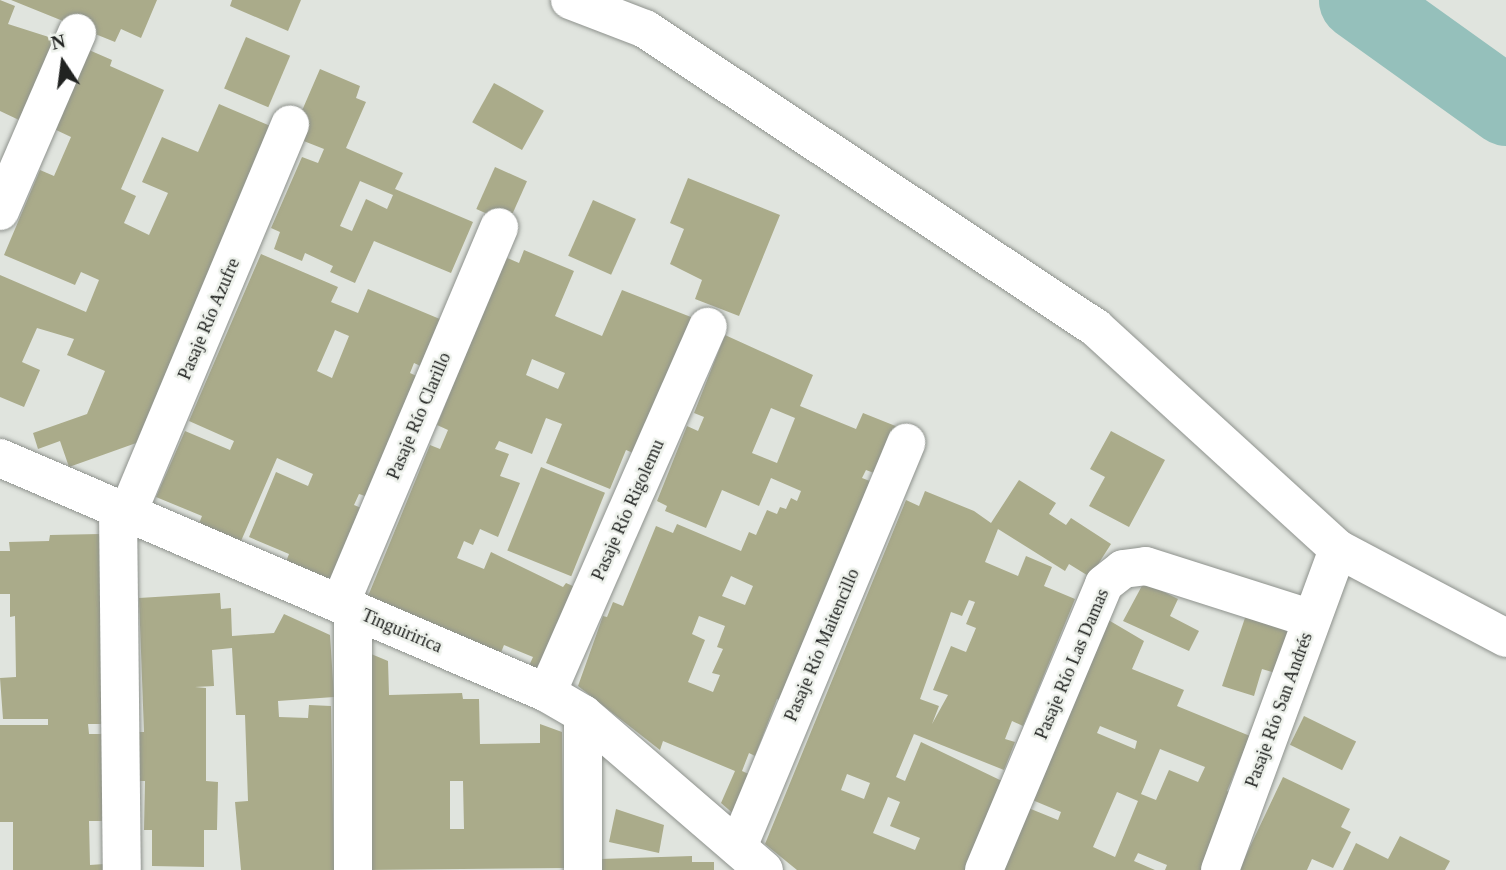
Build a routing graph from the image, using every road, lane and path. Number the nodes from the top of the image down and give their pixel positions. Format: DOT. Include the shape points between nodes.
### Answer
graph roads {
  1 [pos="570,0"];
  2 [pos="77,33"];
  3 [pos="290,125"];
  4 [pos="0,211"];
  5 [pos="499,228"];
  6 [pos="708,327"];
  7 [pos="906,443"];
  8 [pos="0,458"];
  9 [pos="123,510"];
  10 [pos="1338,549"];
  11 [pos="346,607"];
  12 [pos="1312,620"];
  13 [pos="1506,638"];
  14 [pos="547,693"];
  15 [pos="583,714"];
  16 [pos="751,859"];
  17 [pos="122,870"];
  18 [pos="353,870"];
  19 [pos="583,870"];
  20 [pos="984,870"];
  21 [pos="1220,870"];
  1 -- 10 [label="street" via="645,29 1096,328"];
  2 -- 4 [label="street"];
  3 -- 9 [label="street, Pasaje Río Azufre"];
  5 -- 11 [label="street, Pasaje Río Clarillo"];
  6 -- 14 [label="street, Pasaje Río Rigolemu"];
  7 -- 16 [label="street, Pasaje Río Maitencillo"];
  8 -- 9 [label="street, Tinguiririca"];
  9 -- 11 [label="street, Tinguiririca"];
  9 -- 17 [label="street, Pasaje Río Azufre"];
  10 -- 12 [label="street, Pasaje Río San Andrés"];
  10 -- 13 [label="street"];
  11 -- 14 [label="street, Tinguiririca"];
  11 -- 18 [label="street, Pasaje Río Clarillo"];
  12 -- 20 [label="street, Pasaje Río Las Damas" via="1146,566 1123,569 1104,584"];
  12 -- 21 [label="street, Pasaje Río San Andrés"];
  14 -- 15 [label="street, Tinguiririca"];
  15 -- 16 [label="street, Tinguiririca"];
  15 -- 19 [label="street"];
}
